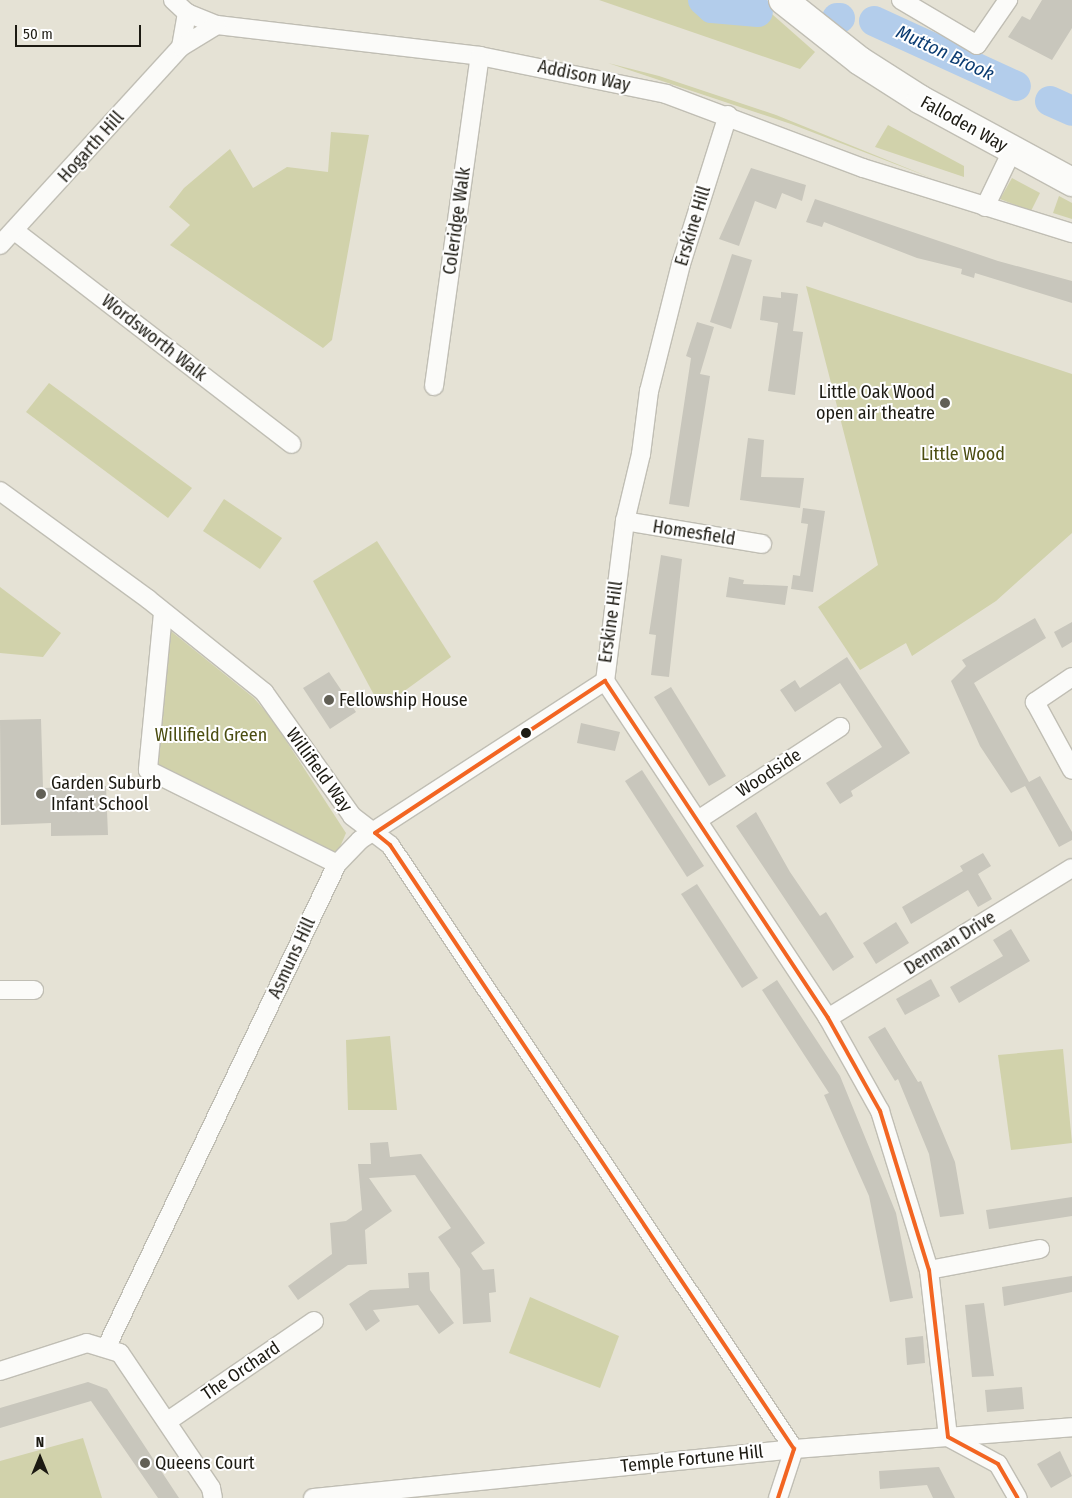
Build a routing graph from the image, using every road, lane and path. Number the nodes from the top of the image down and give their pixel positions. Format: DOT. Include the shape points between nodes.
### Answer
graph roads {
  1 [pos="173,0"];
  2 [pos="783,0"];
  3 [pos="798,0"];
  4 [pos="901,0"];
  5 [pos="1008,0"];
  6 [pos="187,13"];
  7 [pos="217,25"];
  8 [pos="181,47"];
  9 [pos="480,56"];
  10 [pos="860,61"];
  11 [pos="728,115"];
  12 [pos="1012,151"];
  13 [pos="1072,182"];
  14 [pos="985,207"];
  15 [pos="15,231"];
  16 [pos="1072,233"];
  17 [pos="0,245"];
  18 [pos="434,386"];
  19 [pos="292,444"];
  20 [pos="0,491"];
  21 [pos="625,521"];
  22 [pos="762,544"];
  23 [pos="163,613"];
  24 [pos="1072,676"];
  25 [pos="604,681"];
  26 [pos="840,727"];
  27 [pos="1072,770"];
  28 [pos="698,820"];
  29 [pos="374,833"];
  30 [pos="337,864"];
  31 [pos="1072,868"];
  32 [pos="0,990"];
  33 [pos="34,990"];
  34 [pos="828,1018"];
  35 [pos="1040,1249"];
  36 [pos="929,1270"];
  37 [pos="314,1321"];
  38 [pos="107,1346"];
  39 [pos="0,1371"];
  40 [pos="168,1422"];
  41 [pos="1072,1427"];
  42 [pos="948,1437"];
  43 [pos="794,1449"];
  44 [pos="213,1498"];
  45 [pos="313,1498"];
  46 [pos="778,1498"];
  47 [pos="1018,1498"];
  1 -- 6 [label="street, Addison Way"];
  2 -- 10 [label="highway, Falloden Way"];
  3 -- 10 [label="highway, Falloden Way"];
  4 -- 5 [label="street" via="977,45"];
  6 -- 7 [label="street, Addison Way"];
  6 -- 8 [label="street"];
  7 -- 8 [label="street, Hogarth Hill"];
  7 -- 9 [label="street, Addison Way" via="375,40"];
  8 -- 15 [label="street, Hogarth Hill"];
  9 -- 11 [label="street, Addison Way" via="600,78"];
  9 -- 18 [label="street, Coleridge Walk"];
  10 -- 12 [label="highway, Falloden Way"];
  11 -- 14 [label="street, Addison Way" via="863,168"];
  11 -- 21 [label="street, Erskine Hill" via="681,264 651,383 641,454"];
  12 -- 13 [label="highway, Falloden Way"];
  12 -- 14 [label="street"];
  14 -- 16 [label="street, Addison Way"];
  15 -- 17 [label="street, Hogarth Hill"];
  15 -- 19 [label="street, Wordsworth Walk"];
  20 -- 23 [label="street, Willifield Way"];
  21 -- 22 [label="street, Homesfield"];
  21 -- 25 [label="street, Erskine Hill"];
  23 -- 29 [label="street, Willifield Way" via="264,692 352,816"];
  23 -- 30 [label="street" via="148,770"];
  24 -- 27 [label="street" via="1035,702"];
  25 -- 28 [label="street, Erskine Hill"];
  25 -- 29 [label="street, Asmuns Hill"];
  26 -- 28 [label="street, Woodside"];
  28 -- 34 [label="street, Erskine Hill"];
  29 -- 30 [label="street, Asmuns Hill" via="360,840"];
  29 -- 43 [label="street, Willifield Way" via="390,845"];
  30 -- 38 [label="street, Asmuns Hill"];
  31 -- 34 [label="street, Denman Drive"];
  32 -- 33 [label="street"];
  34 -- 36 [label="street, Erskine Hill" via="880,1111"];
  35 -- 36 [label="street"];
  36 -- 42 [label="street, Erskine Hill"];
  37 -- 40 [label="street, The Orchard"];
  38 -- 39 [label="street" via="87,1343"];
  38 -- 40 [label="street" via="120,1353"];
  40 -- 44 [label="street" via="211,1488"];
  41 -- 42 [label="street, Temple Fortune Hill"];
  42 -- 43 [label="street, Temple Fortune Hill"];
  42 -- 47 [label="street" via="998,1464"];
  43 -- 45 [label="street, Temple Fortune Hill"];
  43 -- 46 [label="street"];
}
